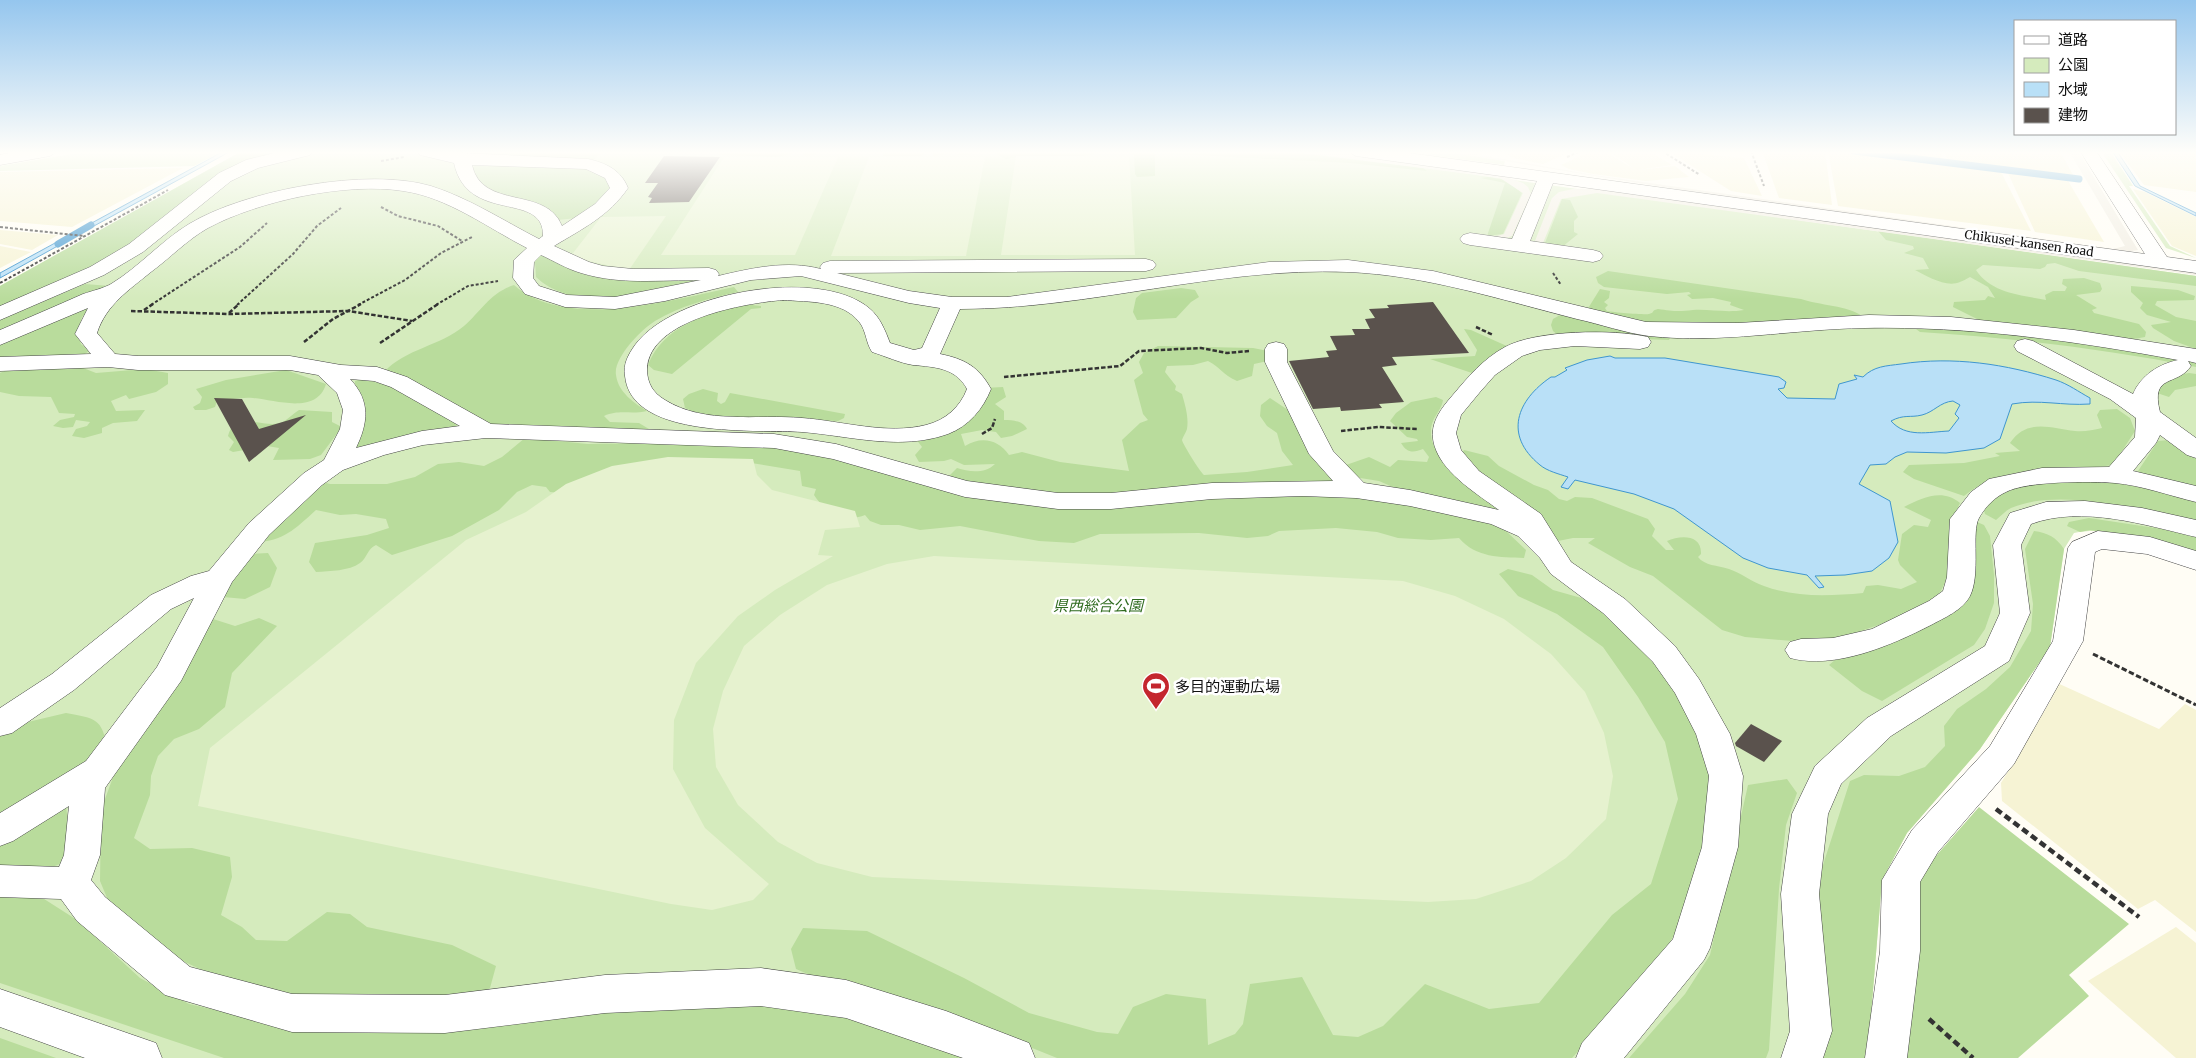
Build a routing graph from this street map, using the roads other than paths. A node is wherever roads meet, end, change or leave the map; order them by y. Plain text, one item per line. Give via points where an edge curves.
1 (196, 200) edge
2 (268, 200) edge
3 (446, 200) edge
4 (501, 200) edge
5 (611, 200) edge
6 (1538, 200) edge
7 (1710, 200) edge
8 (2120, 200) edge
9 (1470, 240) dead end
10 (545, 242) junction
11 (1518, 247) junction
12 (1593, 256) dead end
13 (2160, 262) junction
14 (1146, 265) dead end
15 (2196, 267) edge
16 (801, 270) junction
17 (751, 274) junction
18 (126, 284) junction
19 (952, 304) junction
20 (0, 314) edge
21 (0, 338) edge
22 (2025, 346) junction
23 (1276, 349) road end
24 (914, 358) junction
25 (108, 360) junction
26 (0, 364) edge
27 (2191, 364) edge
28 (325, 369) junction
29 (2148, 415) junction
30 (486, 431) junction
31 (2196, 450) edge
32 (334, 465) junction
33 (2116, 475) junction
34 (1356, 490) junction
35 (2196, 494) edge
36 (2196, 529) edge
37 (1552, 553) junction
38 (2196, 561) edge
39 (219, 578) junction
40 (1801, 650) dead end
41 (0, 724) edge
42 (98, 770) junction
43 (0, 831) edge
44 (0, 881) edge
45 (70, 883) junction
46 (0, 1008) edge
47 (141, 1058) edge
48 (1014, 1058) edge
49 (1596, 1058) edge
50 (1802, 1058) edge
51 (1886, 1058) edge

1 - 20 street via 136,248 97,271
2 - 18 street via 207,222 178,240
3 - 10 street via 498,225
4 - 10 street via 542,212 552,222
5 - 10 street
6 - 11 street
7 - 13 street, Chikusei-kansen Road
8 - 13 street
9 - 11 street
10 - 17 street via 588,269 640,275
10 - 17 street via 524,260 523,277 532,290 566,301 615,303 665,295
11 - 12 street
13 - 15 street, Chikusei-kansen Road
14 - 16 street via 844,266
16 - 17 street
16 - 19 street via 909,297
18 - 21 street
18 - 25 street via 89,320 86,334
19 - 24 street via 931,352
19 - 27 street via 1007,303 1269,268 1348,266 1433,277 1646,329 1682,332 1866,321 1949,322 2119,342
22 - 27 street via 2061,347
22 - 29 street via 2118,394
22 - 37 street via 1880,334 1684,345 1575,339 1514,351 1487,370 1449,414 1444,433 1449,451 1470,477 1532,520
23 - 34 street via 1276,362 1322,454
24 - 24 street via 880,347 870,321 852,306 809,296 758,296 698,310 660,331 644,347 636,362 635,379 641,392 658,406 717,423 800,425 901,435 938,429 965,415 979,389 974,378 955,365
25 - 26 street
25 - 28 street via 283,364
27 - 29 street via 2161,375 2148,387 2144,396
28 - 30 street via 378,374 399,382
28 - 32 street via 349,392 356,414 348,440
29 - 31 street
29 - 33 street via 2147,438
30 - 32 street via 422,438
30 - 34 street via 774,441 836,452 965,489 1058,501 1111,501 1212,491
32 - 39 street via 313,479 259,529
33 - 35 street
33 - 40 street via 2042,476 1998,485 1980,498 1964,519 1961,577 1956,595 1940,608 1881,637 1833,649
34 - 37 street via 1410,498 1499,518 1528,530
36 - 50 street via 2172,522 2088,509 2048,510 2020,519 2007,545 2015,614 1998,653 1879,727 1827,776 1810,814 1800,894 1811,1030
37 - 49 street via 1561,568 1614,606 1664,654 1688,687 1713,734 1726,776 1720,847 1690,948
38 - 51 street via 2150,546 2098,540 2082,548 2068,642 2002,755 1925,841 1901,880 1900,951
39 - 41 street via 161,602 63,682
39 - 42 street via 170,672
42 - 43 street
42 - 45 street via 88,787 82,856
44 - 45 street
45 - 48 street via 91,909 178,982 292,1013 445,1014 605,994 761,987 846,999 946,1031
46 - 47 street

